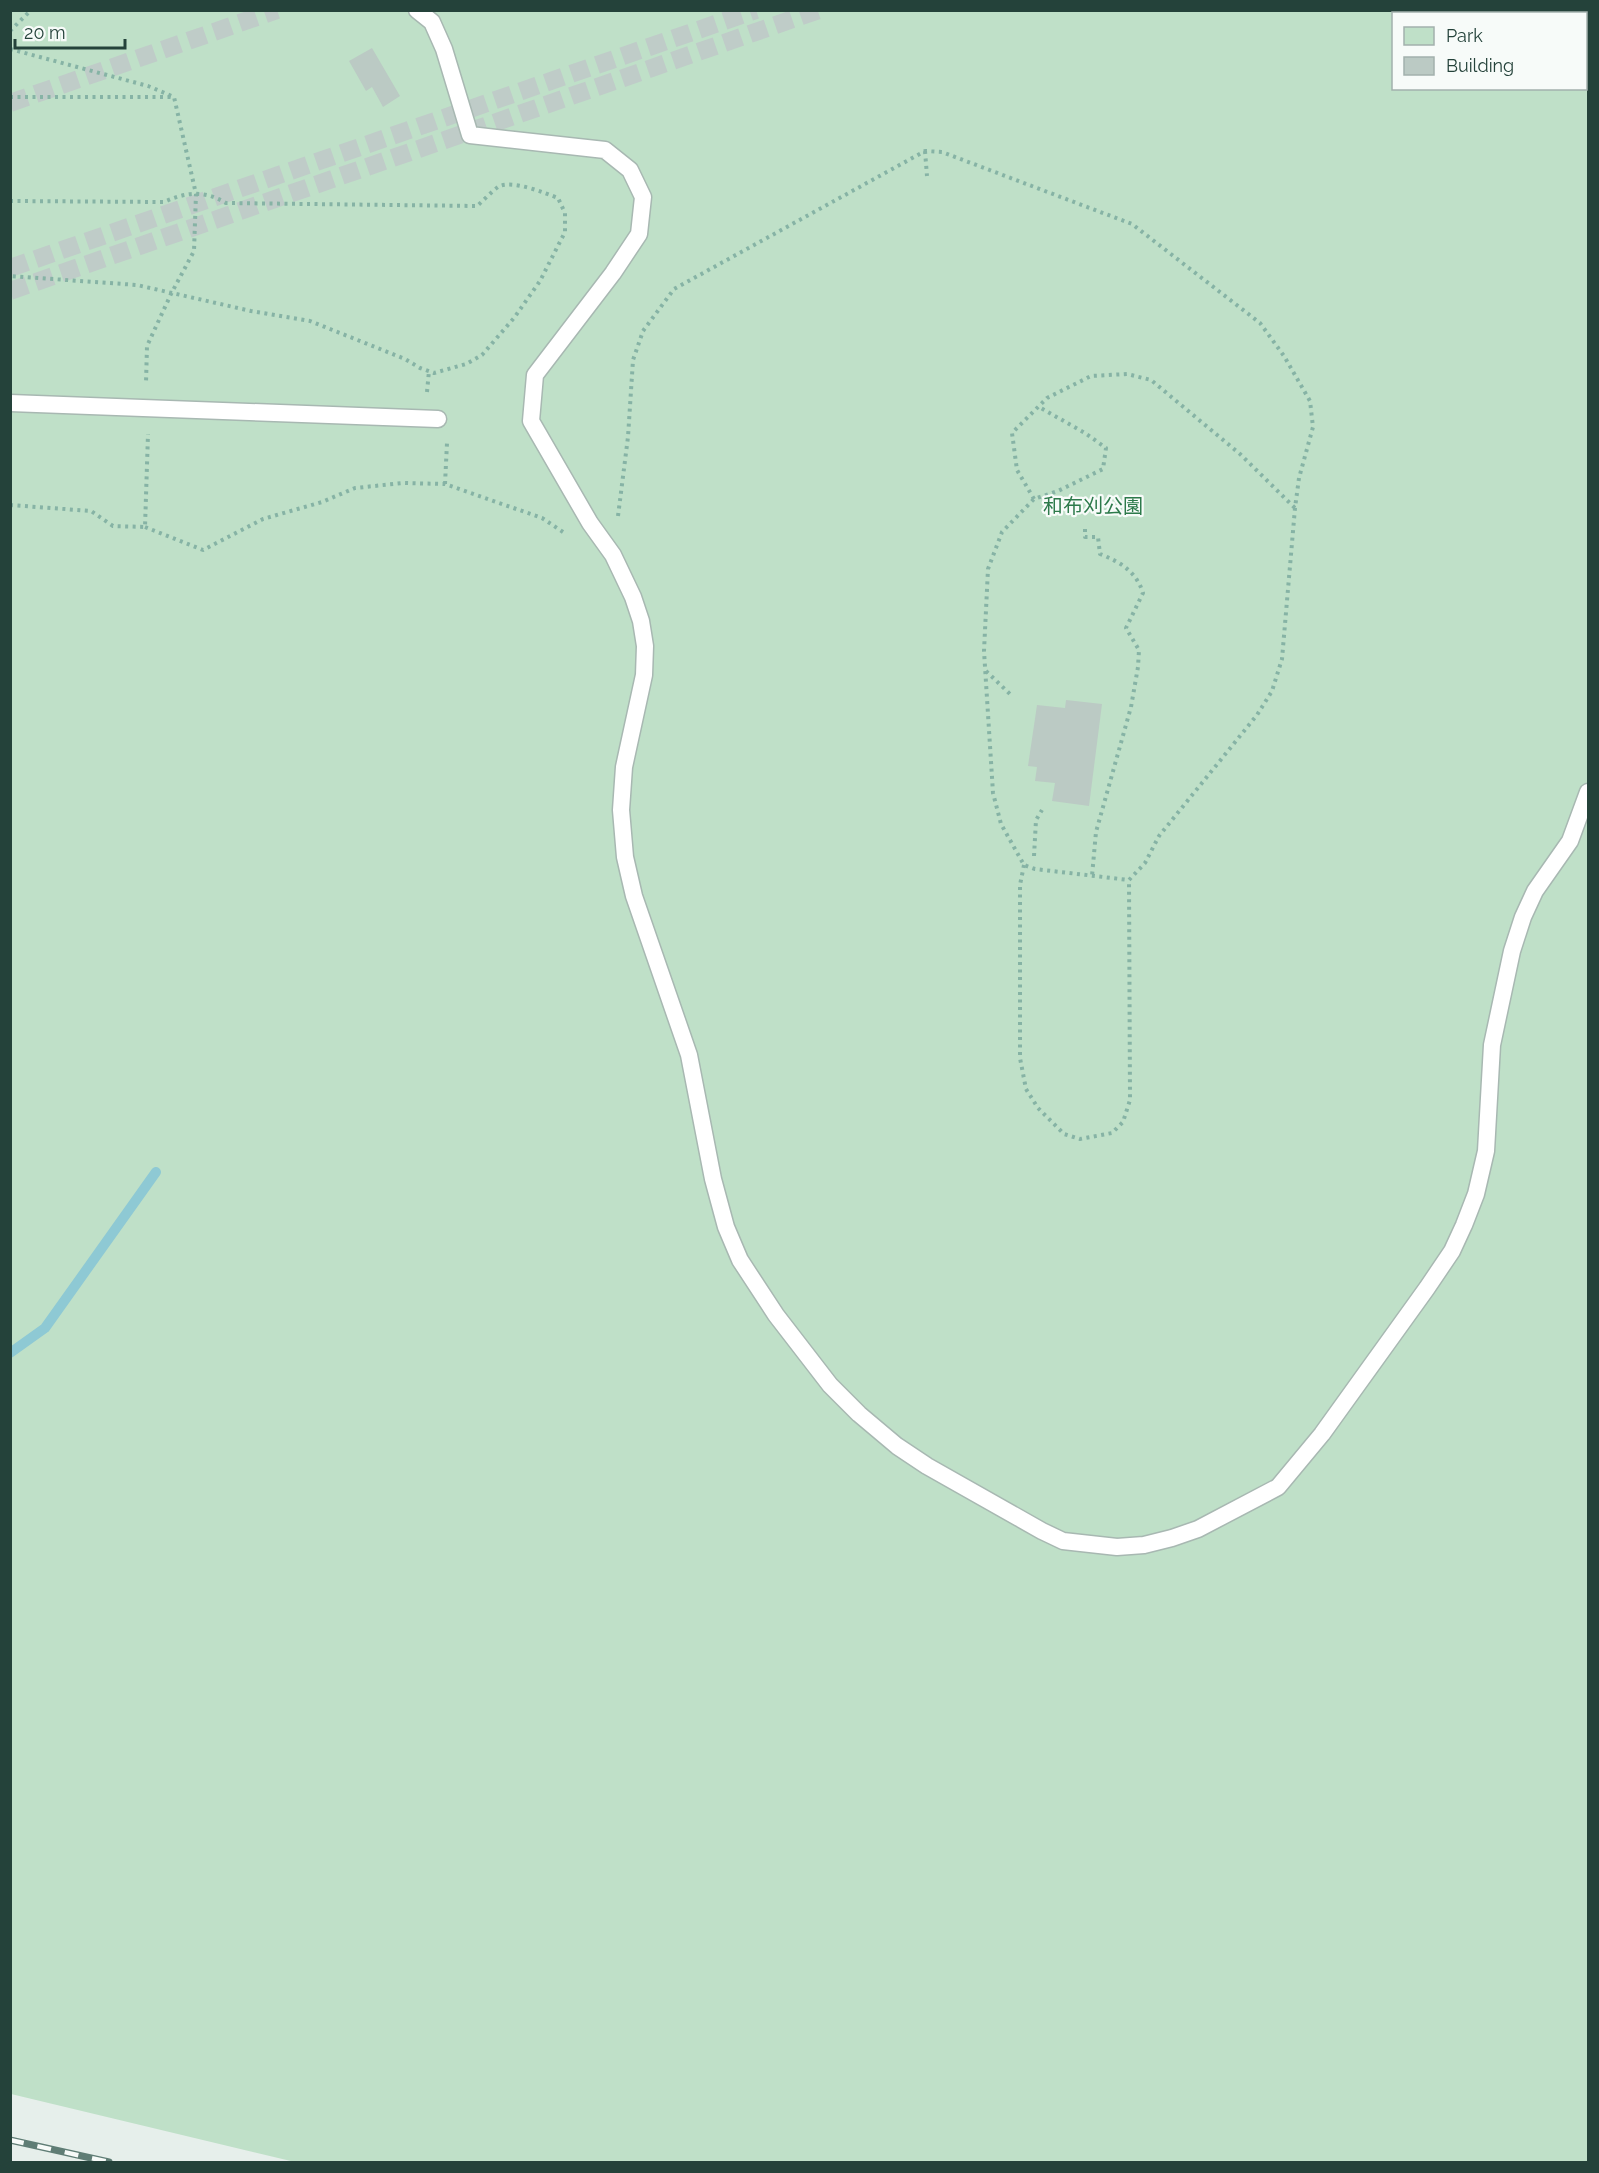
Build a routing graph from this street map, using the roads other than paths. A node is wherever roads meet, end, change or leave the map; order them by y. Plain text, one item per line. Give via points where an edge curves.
1 (417, 10) edge
2 (10, 403) edge
3 (438, 419) dead end
4 (1588, 792) edge

1 - 4 lane via 432,22 444,49 470,135 605,150 630,170 643,197 639,234 535,375 531,421 613,555 641,621 644,675 624,767 621,810 625,857 634,896 689,1055 712,1179 726,1227 740,1260 776,1315 830,1385 897,1446 1063,1541 1117,1547 1172,1538 1278,1487 1322,1434 1452,1251 1476,1194 1486,1151 1492,1045 1500,999 1523,917 1535,891 1569,841
2 - 3 lane

